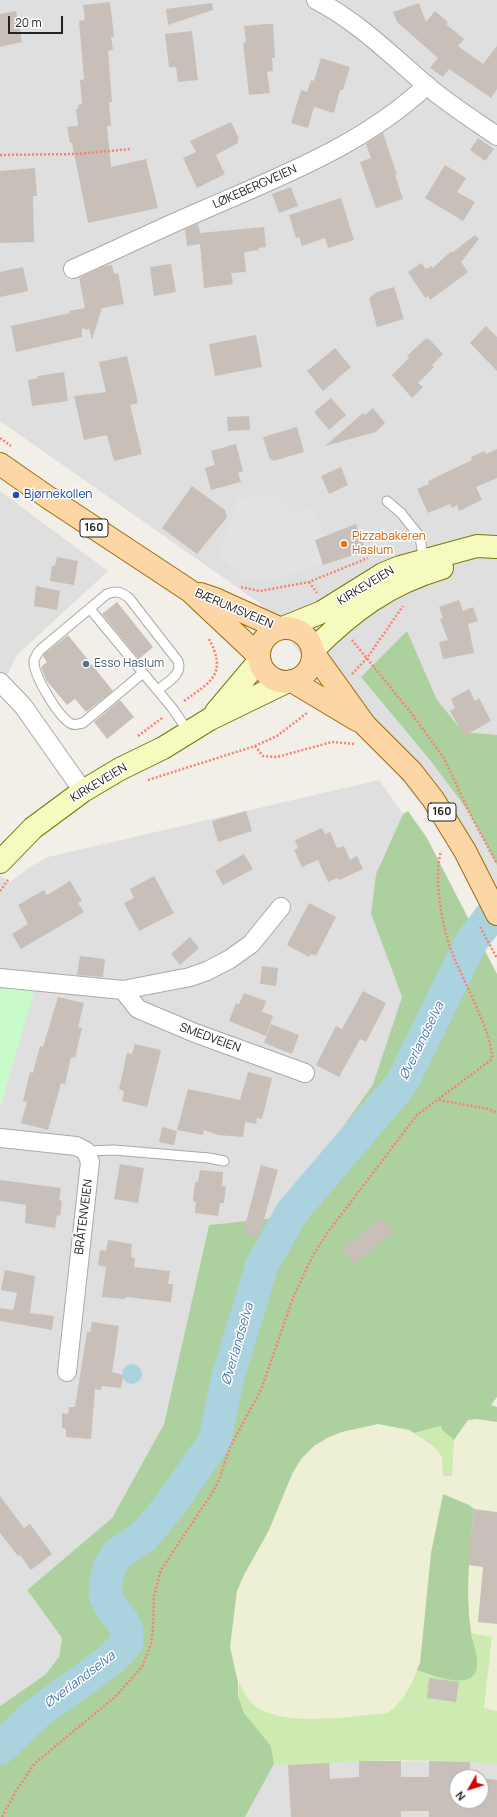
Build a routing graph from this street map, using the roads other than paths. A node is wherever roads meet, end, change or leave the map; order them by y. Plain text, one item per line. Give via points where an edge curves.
1 (316, 0) edge
2 (427, 85) junction
3 (497, 136) edge
4 (73, 269) dead end
5 (6, 455) edge
6 (388, 501) dead end
7 (497, 548) edge
8 (425, 566) junction
9 (190, 591) junction
10 (90, 609) junction
11 (282, 628) junction
12 (313, 652) junction
13 (259, 658) junction
14 (144, 673) junction
15 (0, 682) edge
16 (289, 682) junction
17 (158, 690) junction
18 (210, 719) junction
19 (365, 725) junction
20 (189, 732) junction
21 (83, 791) junction
22 (6, 869) edge
23 (281, 907) dead end
24 (497, 914) edge
25 (0, 978) edge
26 (123, 990) junction
27 (305, 1073) dead end
28 (0, 1138) edge
29 (86, 1151) junction
30 (224, 1161) dead end
31 (67, 1372) dead end

1 - 2 street via 356,25
2 - 3 street
2 - 4 street, LØKEBERGVEIEN via 406,105 347,144
5 - 9 main road, BÆRUMSVEIEN / 160 via 49,498
6 - 8 lane via 420,537
7 - 8 main road, KIRKEVEIEN via 482,557
8 - 11 main road, KIRKEVEIEN via 383,574 322,612
8 - 12 main road, KIRKEVEIEN via 346,618
9 - 11 main road, BÆRUMSVEIEN / 160
9 - 13 main road, BÆRUMSVEIEN / 160
10 - 14 lane
10 - 14 lane via 35,657 36,671 59,714 70,724 82,723
10 - 17 lane via 114,591 129,598 180,666 178,672
11 - 12 main road, 160 via 295,629 303,634 310,641
11 - 13 main road via 264,638
12 - 16 main road via 308,672 301,678
12 - 19 main road, 160
13 - 16 main road, 160 via 263,670 269,676 277,681
13 - 18 main road, KIRKEVEIEN
14 - 17 lane
15 - 21 street via 23,706
16 - 18 main road, KIRKEVEIEN
16 - 19 main road, 160
17 - 20 lane
18 - 20 main road, KIRKEVEIEN
19 - 24 main road, 160 via 412,772 433,799 465,851
20 - 21 main road, KIRKEVEIEN
21 - 22 main road, KIRKEVEIEN via 33,828
23 - 26 street via 251,944 230,959 190,977
25 - 26 street
26 - 27 street, SMEDVEIEN via 138,1009 195,1034
28 - 29 street via 76,1146
29 - 30 lane via 114,1150
29 - 31 street, BRÅTENVEIEN via 90,1162

